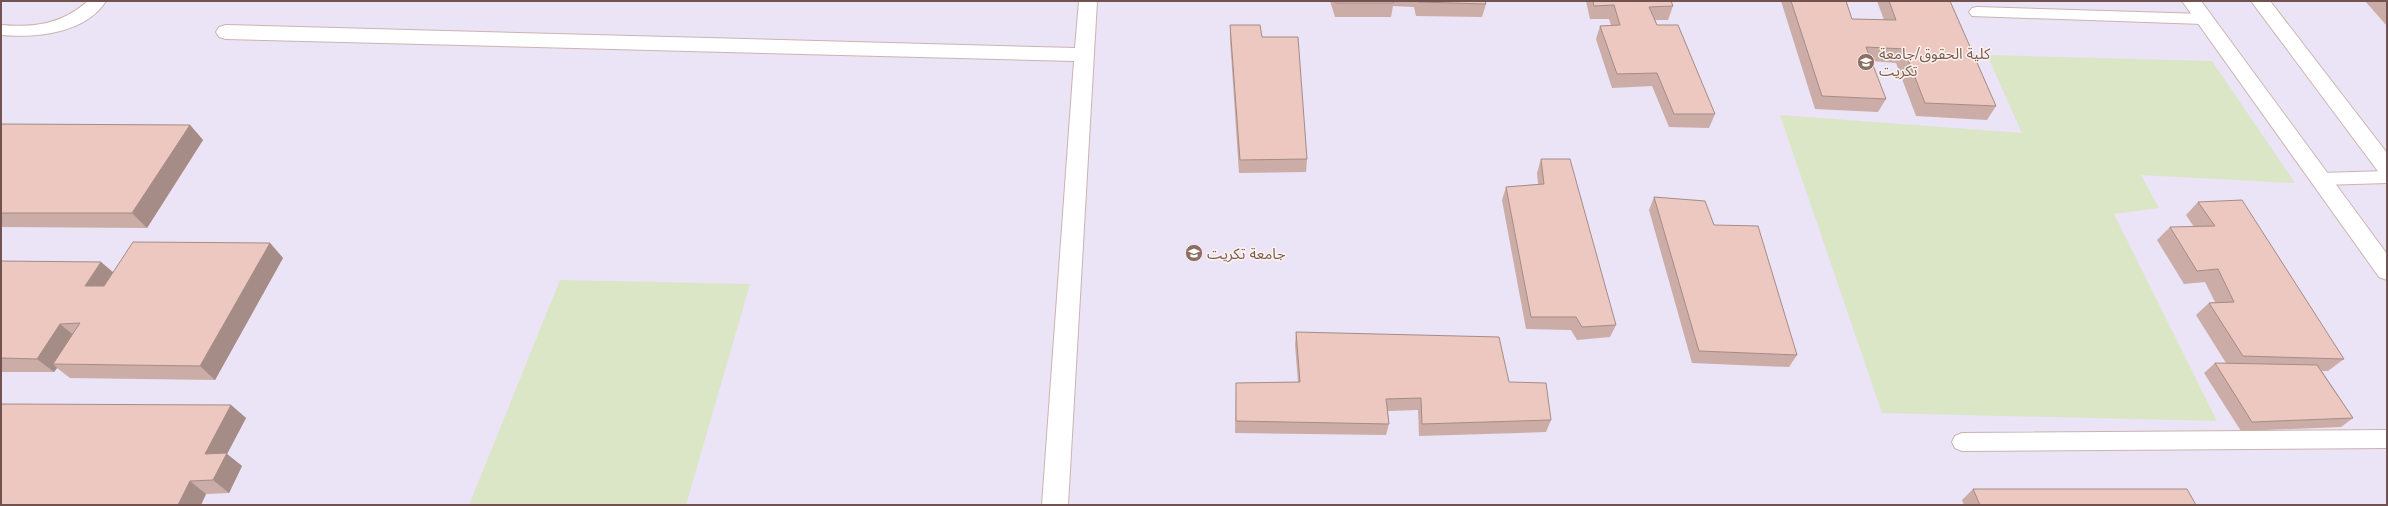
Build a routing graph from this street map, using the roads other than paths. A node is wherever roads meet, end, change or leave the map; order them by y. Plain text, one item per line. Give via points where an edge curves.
1 (98, 1) edge
2 (1088, 1) edge
3 (2191, 1) edge
4 (2260, 1) edge
5 (1977, 12) dead end
6 (2203, 19) junction
7 (1, 30) edge
8 (226, 32) dead end
9 (1084, 55) junction
10 (2387, 168) edge
11 (2387, 177) edge
12 (2321, 179) junction
13 (2387, 271) edge
14 (2387, 439) edge
15 (1962, 442) dead end
16 (1055, 505) edge

1 - 7 lane via 81,16 56,28 30,33
2 - 9 street
3 - 6 street
4 - 10 street
5 - 6 lane
6 - 12 street
8 - 9 street
9 - 16 street
11 - 12 lane
12 - 13 street
14 - 15 lane

